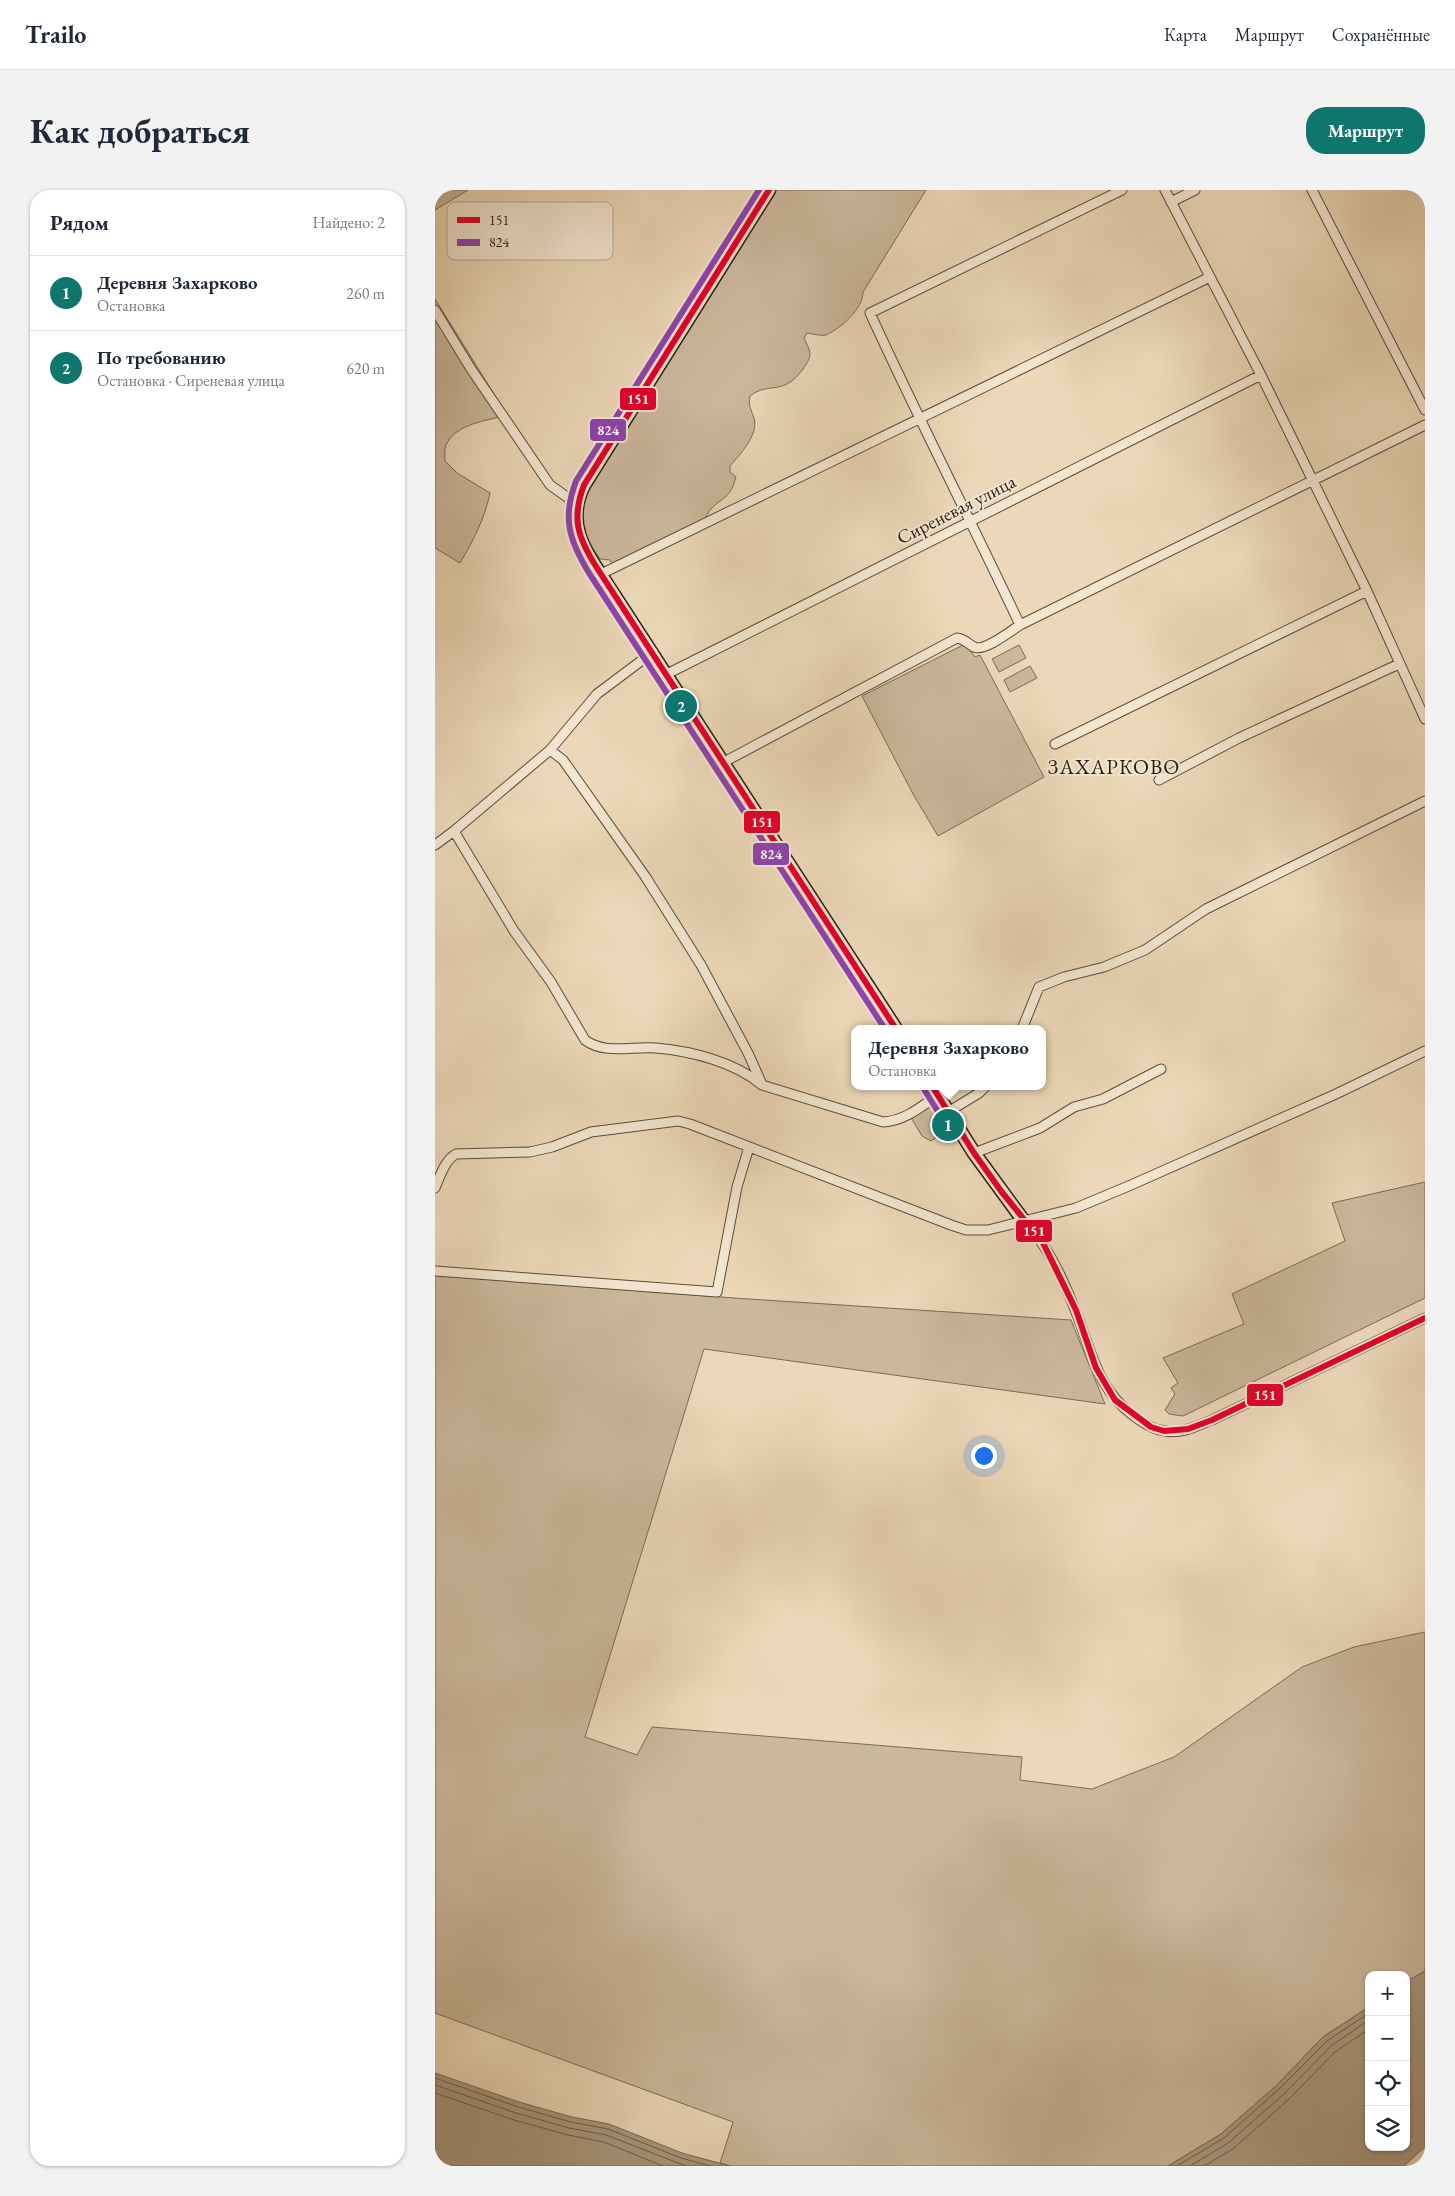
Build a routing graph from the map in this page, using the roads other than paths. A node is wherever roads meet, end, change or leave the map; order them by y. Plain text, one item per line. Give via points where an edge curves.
1 (769, 190) edge
2 (1122, 190) edge
3 (1165, 190) edge
4 (1195, 190) edge
5 (1312, 190) edge
6 (1171, 202) junction
7 (1210, 277) junction
8 (435, 310) edge
9 (1261, 375) junction
10 (1425, 410) edge
11 (919, 418) junction
12 (1425, 425) edge
13 (1311, 480) junction
14 (577, 500) junction
15 (971, 520) junction
16 (601, 574) junction
17 (1367, 591) junction
18 (1020, 625) junction
19 (653, 652) junction
20 (1399, 664) junction
21 (667, 674) junction
22 (1425, 719) edge
23 (1055, 744) dead end
24 (550, 750) junction
25 (724, 762) junction
26 (1159, 780) dead end
27 (1425, 801) edge
28 (454, 831) junction
29 (435, 845) edge
30 (892, 1025) edge
31 (1024, 1025) edge
32 (1425, 1051) edge
33 (1161, 1069) dead end
34 (762, 1084) junction
35 (982, 1090) edge
36 (935, 1091) edge
37 (948, 1112) junction
38 (749, 1147) junction
39 (974, 1153) junction
40 (435, 1188) edge
41 (1023, 1220) junction
42 (435, 1271) edge
43 (1425, 1318) edge

1 - 14 street via 583,484
2 - 11 street via 870,313
3 - 6 street
4 - 6 street
5 - 10 street
6 - 7 street
7 - 9 street
7 - 11 street
8 - 14 street via 550,485
9 - 13 street
9 - 15 street, Сиреневая улица
11 - 15 street
11 - 16 street
12 - 13 street
13 - 17 street
13 - 18 street
14 - 16 street via 577,528
15 - 18 street
15 - 21 street, Сиреневая улица
16 - 19 street
17 - 20 street
17 - 23 street
18 - 25 street via 983,648 957,638
19 - 21 street
19 - 24 street via 597,694
20 - 22 street
20 - 26 street via 1239,738
21 - 25 street
24 - 28 street
24 - 34 street via 563,760 645,876 701,965
25 - 30 street
27 - 31 street via 1206,909 1145,950 1104,967 1039,987
28 - 29 street
28 - 34 street via 585,1040 603,1049 656,1048 681,1052 719,1062 749,1074
32 - 41 street via 1131,1185 1076,1208
33 - 39 street via 1103,1099 1074,1107 1039,1128
34 - 36 street via 883,1122 909,1115
35 - 37 street
36 - 37 street
37 - 39 street
38 - 40 street via 678,1121 591,1132 530,1152 456,1154 444,1168
38 - 41 street via 966,1230 988,1230
38 - 42 street via 737,1187 717,1292
39 - 41 street
41 - 43 street via 1043,1243 1076,1310 1096,1368 1108,1390 1126,1410 1151,1427 1164,1431 1189,1429 1212,1420

